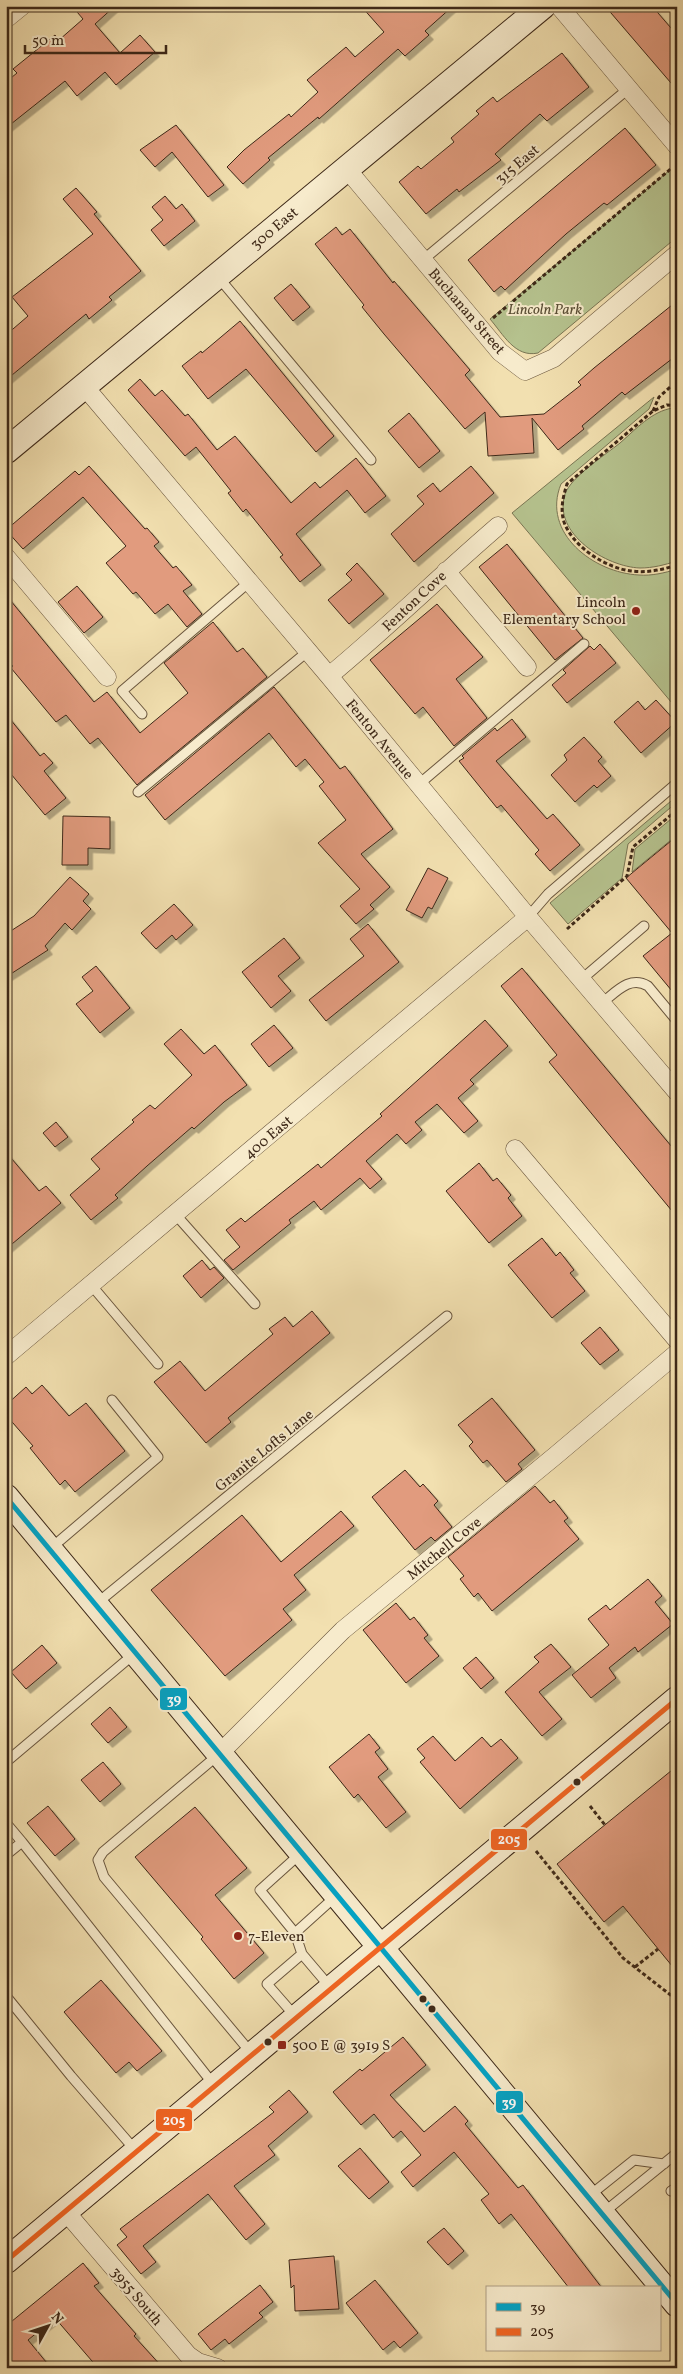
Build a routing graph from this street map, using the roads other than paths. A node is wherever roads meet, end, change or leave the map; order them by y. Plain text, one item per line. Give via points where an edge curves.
1 (22, 6) edge
2 (543, 6) edge
3 (559, 6) edge
4 (6, 19) edge
5 (628, 89) junction
6 (677, 146) edge
7 (346, 168) junction
8 (677, 254) edge
9 (423, 260) junction
10 (218, 276) junction
11 (84, 386) junction
12 (6, 451) edge
13 (371, 460) dead end
14 (498, 526) dead end
15 (6, 557) edge
16 (446, 571) junction
17 (248, 583) junction
18 (584, 644) dead end
19 (307, 652) junction
20 (528, 667) dead end
21 (329, 676) junction
22 (107, 678) dead end
23 (142, 714) dead end
24 (677, 783) edge
25 (418, 785) junction
26 (138, 792) dead end
27 (528, 917) junction
28 (644, 926) dead end
29 (582, 979) junction
30 (602, 1002) junction
31 (677, 1021) edge
32 (677, 1092) edge
33 (515, 1149) dead end
34 (176, 1215) junction
35 (92, 1286) junction
36 (255, 1304) dead end
37 (447, 1316) dead end
38 (677, 1340) edge
39 (677, 1353) edge
40 (6, 1356) edge
41 (158, 1364) dead end
42 (112, 1400) dead end
43 (6, 1496) edge
44 (50, 1549) junction
45 (96, 1604) junction
46 (136, 1652) junction
47 (677, 1699) edge
48 (220, 1753) junction
49 (6, 1762) edge
50 (6, 1822) edge
51 (22, 1842) junction
52 (302, 1852) junction
53 (6, 1855) edge
54 (338, 1894) junction
55 (295, 1933) junction
56 (381, 1946) junction
57 (302, 1954) junction
58 (330, 1988) junction
59 (6, 1996) edge
60 (296, 2018) junction
61 (253, 2054) junction
62 (214, 2086) junction
63 (136, 2151) junction
64 (677, 2153) edge
65 (664, 2164) junction
66 (594, 2206) junction
67 (66, 2212) junction
68 (6, 2261) edge
69 (677, 2304) edge
70 (218, 2368) edge

1 - 4 street
2 - 7 street, 300 East
3 - 5 street
5 - 6 street
5 - 9 lane, 315 East
7 - 9 street, Buchanan Street
7 - 10 street, 300 East
8 - 9 street, Buchanan Street via 554,358 525,371 500,352
10 - 11 street, 300 East
10 - 13 lane
11 - 12 street, 300 East
11 - 17 street, Fenton Avenue
14 - 16 street, Fenton Cove
15 - 22 street
16 - 20 street
16 - 21 street, Fenton Cove
17 - 19 street, Fenton Avenue
17 - 23 lane via 122,691
18 - 25 lane
19 - 21 street, Fenton Avenue
19 - 26 lane
21 - 25 street, Fenton Avenue
24 - 27 lane via 548,894
25 - 27 street, Fenton Avenue
27 - 29 street, Fenton Avenue
27 - 34 street, 400 East
28 - 29 lane
29 - 30 street, Fenton Avenue
30 - 31 lane via 629,983 642,982
30 - 32 street, Fenton Avenue
33 - 38 street
34 - 35 street, 400 East
34 - 36 lane
35 - 40 street, 400 East
35 - 41 lane
37 - 45 lane, Granite Lofts Lane
39 - 48 street, Mitchell Cove via 343,1630
42 - 44 lane via 158,1457
43 - 44 street
44 - 45 street
45 - 46 street
46 - 48 street
46 - 49 lane
47 - 56 street
48 - 52 street
48 - 61 lane via 103,1852 98,1860 104,1877
50 - 51 lane
51 - 53 lane
51 - 62 lane
52 - 54 street
52 - 55 lane via 260,1890
54 - 55 lane
54 - 56 street
55 - 57 lane
56 - 58 street
56 - 66 street
57 - 58 lane
57 - 60 lane via 267,1984
58 - 60 street
59 - 63 lane
60 - 61 street
61 - 62 street
62 - 63 street
63 - 67 street
64 - 65 lane
65 - 66 lane
65 - 66 lane via 634,2160
66 - 69 street
67 - 68 street
67 - 70 street, 3955 South via 188,2355

